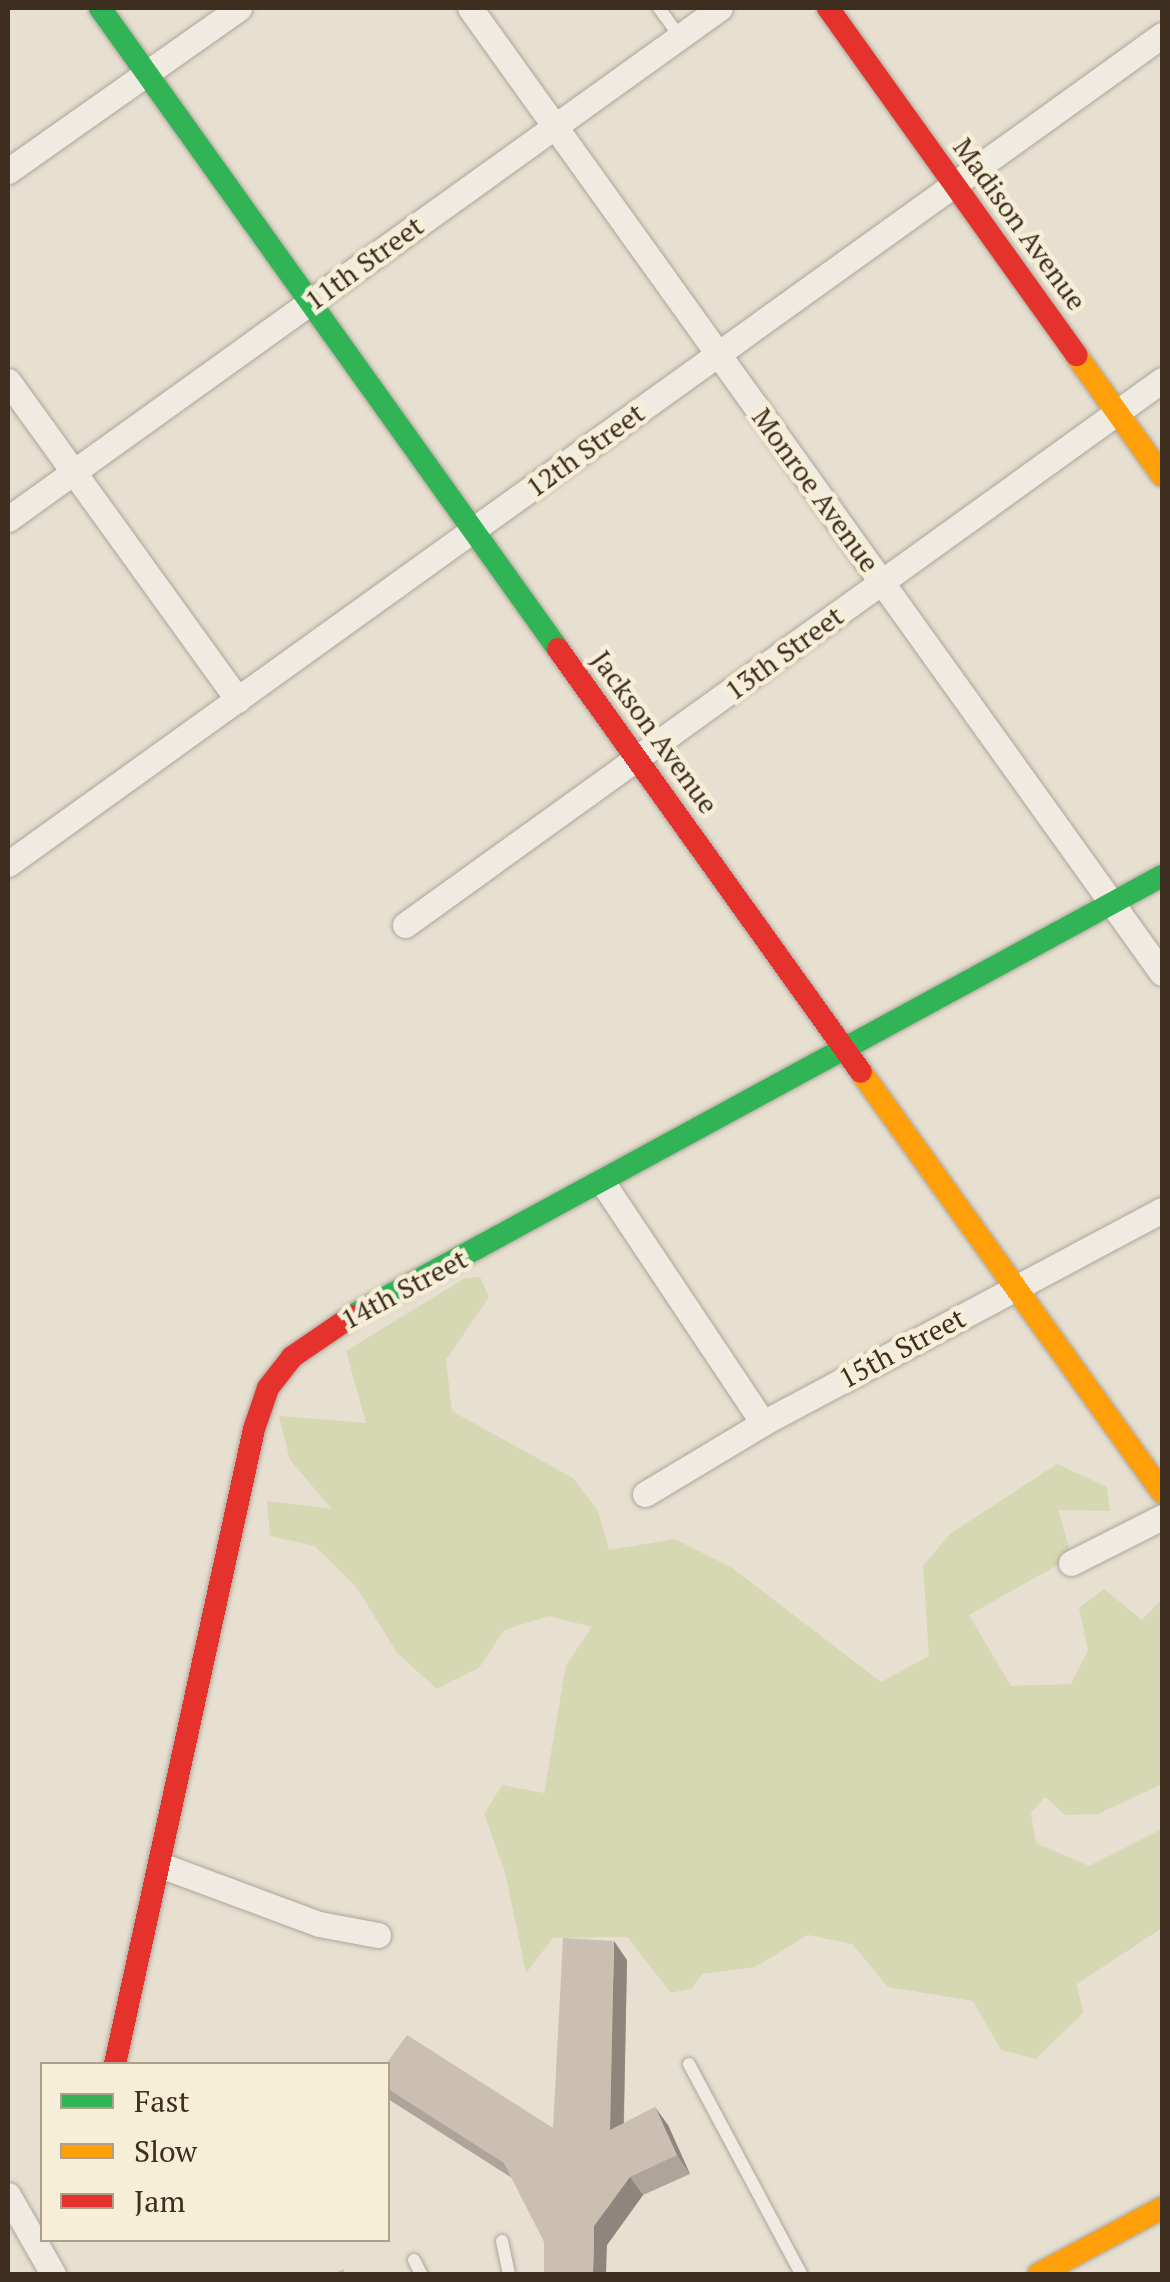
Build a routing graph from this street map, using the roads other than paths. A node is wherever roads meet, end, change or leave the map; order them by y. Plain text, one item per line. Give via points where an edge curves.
1 (100, 8) edge
2 (239, 8) edge
3 (470, 8) edge
4 (658, 8) edge
5 (720, 8) edge
6 (828, 8) edge
7 (1162, 35) edge
8 (680, 36) junction
9 (147, 74) junction
10 (555, 126) junction
11 (8, 171) edge
12 (954, 184) junction
13 (310, 302) junction
14 (718, 354) junction
15 (1162, 380) edge
16 (8, 382) edge
17 (1118, 412) junction
18 (74, 472) junction
19 (1162, 475) edge
20 (8, 519) edge
21 (474, 530) junction
22 (882, 582) junction
23 (238, 700) junction
24 (637, 758) junction
25 (8, 864) edge
26 (1162, 876) edge
27 (1114, 904) junction
28 (405, 925) dead end
29 (1162, 972) edge
30 (846, 1051) junction
31 (603, 1183) junction
32 (1159, 1218) edge
33 (1016, 1287) junction
34 (763, 1423) junction
35 (1162, 1492) edge
36 (645, 1494) dead end
37 (1162, 1517) edge
38 (1071, 1563) dead end
39 (163, 1866) junction
40 (378, 1935) dead end
41 (116, 2062) edge
42 (689, 2064) dead end
43 (8, 2195) edge
44 (1162, 2208) edge
45 (34, 2220) edge
46 (502, 2241) dead end
47 (42, 2242) edge
48 (414, 2260) dead end
49 (53, 2274) edge
50 (422, 2274) edge
51 (509, 2274) edge
52 (801, 2274) edge
53 (1039, 2274) edge

1 - 9 street, Jackson Avenue
2 - 9 street
3 - 10 street, Monroe Avenue
4 - 8 lane
5 - 8 street, 11th Street
6 - 12 street, Madison Avenue
7 - 12 street, 12th Street
8 - 10 street, 11th Street
9 - 11 street
9 - 13 street, Jackson Avenue
10 - 13 street, 11th Street
10 - 14 street, Monroe Avenue
12 - 14 street, 12th Street
12 - 17 street, Madison Avenue
13 - 18 street, 11th Street
13 - 21 street, Jackson Avenue
14 - 21 street, 12th Street
14 - 22 street, Monroe Avenue
15 - 17 street, 13th Street
16 - 18 street
17 - 19 street, Madison Avenue
17 - 22 street, 13th Street
18 - 20 street, 11th Street
18 - 23 street
21 - 23 street, 12th Street
21 - 24 street, Jackson Avenue
22 - 24 street, 13th Street
22 - 27 street, Monroe Avenue
23 - 25 street, 12th Street
24 - 28 street, 13th Street
24 - 30 street, Jackson Avenue
26 - 27 street, 14th Street
27 - 29 street, Monroe Avenue
27 - 30 street, 14th Street
30 - 31 street, 14th Street
30 - 33 street, Jackson Avenue
31 - 34 street
31 - 39 street, 14th Street via 326,1330 268,1388
32 - 33 street, 15th Street
33 - 34 street, 15th Street
33 - 35 street, Jackson Avenue
34 - 36 street, 15th Street
37 - 38 street
39 - 40 street via 319,1924
39 - 41 street, 14th Street
42 - 52 lane
43 - 45 street
44 - 53 street
46 - 51 lane
47 - 49 street
48 - 50 lane

